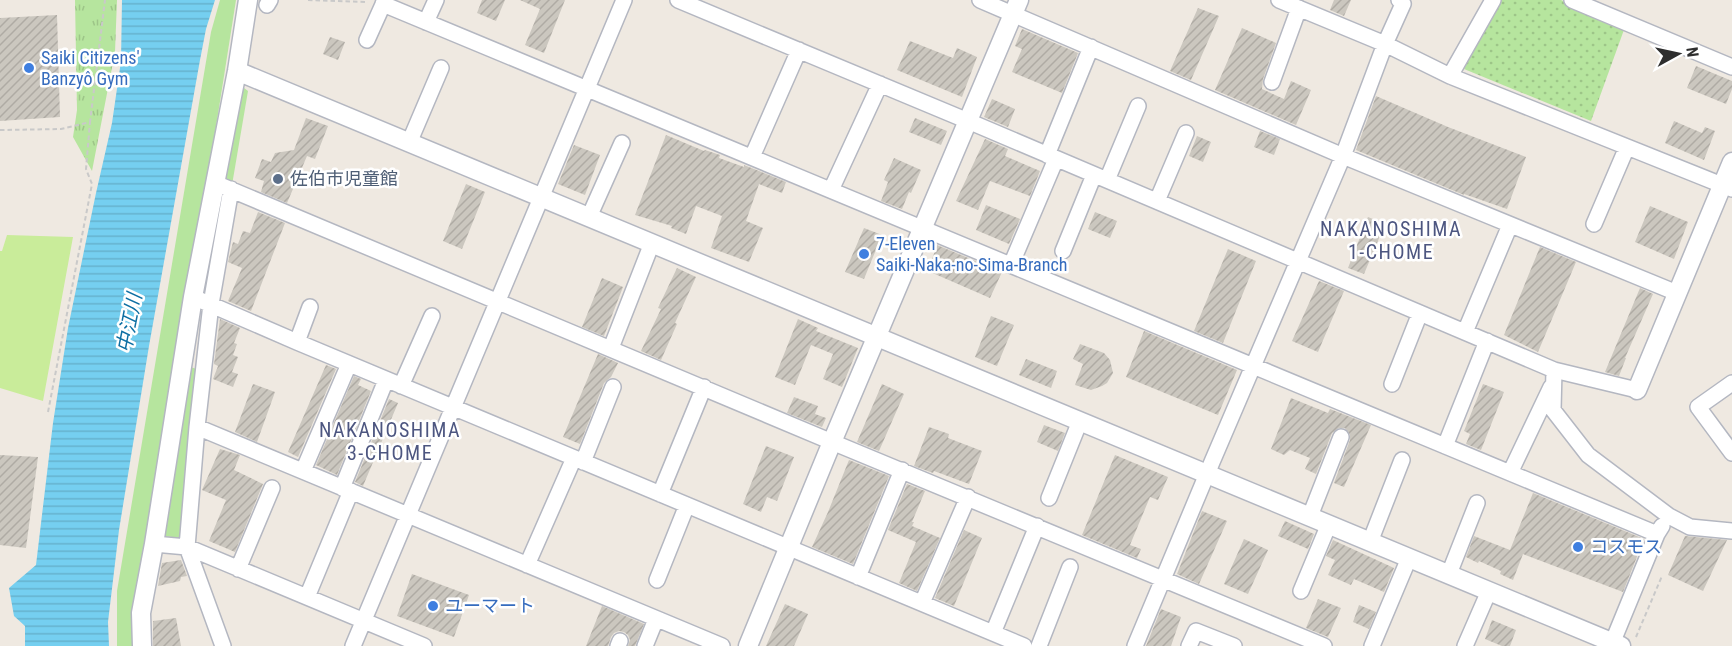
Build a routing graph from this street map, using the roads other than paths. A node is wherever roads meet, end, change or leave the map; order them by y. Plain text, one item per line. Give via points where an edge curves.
1 (248, 0) edge
2 (436, 0) edge
3 (624, 0) edge
4 (678, 0) edge
5 (980, 0) edge
6 (1279, 0) edge
7 (1399, 0) edge
8 (1493, 0) edge
9 (1572, 0) edge
10 (384, 2) edge
11 (1016, 7) edge
12 (1299, 8) junction
13 (426, 22) junction
14 (367, 40) dead end
15 (1385, 44) junction
16 (1091, 47) junction
17 (799, 50) junction
18 (1732, 67) edge
19 (441, 68) dead end
20 (237, 71) junction
21 (1450, 76) junction
22 (1272, 82) dead end
23 (880, 84) junction
24 (587, 88) junction
25 (1138, 106) dead end
26 (968, 121) junction
27 (1186, 133) dead end
28 (410, 143) junction
29 (622, 143) dead end
30 (1627, 147) junction
31 (1343, 156) junction
32 (1052, 157) junction
33 (752, 158) junction
34 (1732, 162) edge
35 (1100, 177) junction
36 (223, 186) junction
37 (1727, 187) edge
38 (831, 190) junction
39 (542, 198) junction
40 (1157, 201) junction
41 (589, 217) junction
42 (1594, 224) dead end
43 (1510, 225) junction
44 (923, 229) junction
45 (652, 243) junction
46 (1063, 251) dead end
47 (1298, 262) junction
48 (1011, 265) junction
49 (1677, 293) junction
50 (193, 297) junction
51 (498, 301) junction
52 (211, 304) junction
53 (310, 307) dead end
54 (1420, 313) junction
55 (432, 316) dead end
56 (1465, 332) junction
57 (878, 337) junction
58 (1487, 341) junction
59 (297, 342) junction
60 (611, 348) junction
61 (349, 364) junction
62 (1253, 366) junction
63 (1554, 376) junction
64 (386, 380) junction
65 (1732, 383) edge
66 (1392, 384) dead end
67 (401, 386) junction
68 (613, 387) dead end
69 (704, 387) junction
70 (1637, 390) joint
71 (453, 408) junction
72 (1080, 421) junction
73 (197, 427) junction
74 (1341, 437) dead end
75 (832, 442) junction
76 (1445, 446) junction
77 (1732, 453) edge
78 (578, 460) junction
79 (1402, 460) dead end
80 (902, 470) junction
81 (303, 471) junction
82 (1510, 473) junction
83 (1206, 474) junction
84 (272, 488) dead end
85 (346, 489) junction
86 (660, 494) junction
87 (968, 497) junction
88 (1049, 498) dead end
89 (1477, 503) dead end
90 (687, 506) junction
91 (408, 515) junction
92 (1310, 516) junction
93 (1669, 516) junction
94 (1329, 524) junction
95 (1037, 526) junction
96 (1732, 531) edge
97 (1658, 534) junction
98 (1370, 542) junction
99 (154, 544) junction
100 (187, 547) junction
101 (789, 548) junction
102 (1409, 558) junction
103 (527, 565) junction
104 (1070, 567) dead end
105 (238, 569) junction
106 (1449, 574) junction
107 (858, 577) junction
108 (1163, 579) junction
109 (657, 580) dead end
110 (1301, 591) dead end
111 (1489, 591) junction
112 (308, 597) junction
113 (922, 603) junction
114 (656, 619) junction
115 (364, 621) junction
116 (993, 633) junction
117 (1619, 644) edge
118 (142, 646) edge
119 (223, 646) edge
120 (353, 646) edge
121 (424, 646) edge
122 (645, 646) edge
123 (722, 646) edge
124 (748, 646) edge
125 (1024, 646) edge
126 (1039, 646) edge
127 (1135, 646) edge
128 (1189, 646) edge
129 (1234, 646) edge
130 (1324, 646) edge
131 (1372, 646) edge
132 (1466, 646) edge

1 - 20 street
2 - 13 street
3 - 24 street
4 - 17 street
5 - 11 street
6 - 12 street
7 - 15 street via 1403,4
8 - 21 street
9 - 18 street
10 - 13 street
10 - 14 street
11 - 16 street
11 - 26 street
12 - 15 street
12 - 22 street
13 - 24 street
15 - 21 street
15 - 31 street
16 - 31 street
16 - 32 street
17 - 23 street
17 - 33 street
19 - 28 street
20 - 28 street
20 - 36 street
21 - 30 street
23 - 26 street
23 - 38 street
24 - 33 street
24 - 39 street
25 - 35 street
26 - 32 street
26 - 44 street
27 - 40 street
28 - 39 street
29 - 41 street
30 - 37 street
30 - 42 street
31 - 43 street
31 - 47 street
32 - 35 street
32 - 48 street
33 - 38 street
34 - 37 street
35 - 40 street
35 - 46 street
36 - 50 street
36 - 51 street
36 - 52 street
37 - 49 street
38 - 44 street
39 - 41 street
39 - 51 street
40 - 47 street
41 - 45 street
43 - 49 street
43 - 56 street
44 - 48 street
44 - 57 street
45 - 57 street
45 - 60 street
47 - 54 street
47 - 62 street
48 - 62 street
49 - 70 street
50 - 52 street
50 - 99 street
51 - 60 street
51 - 71 street
52 - 59 street
52 - 73 street
53 - 59 street
54 - 56 street
54 - 66 street
55 - 67 street
56 - 58 street
57 - 72 street
57 - 75 street
58 - 63 street
58 - 76 street
59 - 61 street
60 - 69 street
61 - 64 street
61 - 81 street
62 - 76 street
62 - 83 street
63 - 70 street
63 - 82 street
63 - 93 street via 1553,410 1588,455
64 - 67 street
64 - 85 street
65 - 77 street via 1698,407
67 - 71 street
68 - 78 street
69 - 75 street
69 - 86 street
71 - 78 street
71 - 91 street
72 - 83 street
72 - 88 street
73 - 81 street
73 - 100 street
74 - 92 street
75 - 80 street
75 - 101 street
76 - 82 street
78 - 86 street
78 - 103 street
79 - 98 street
80 - 87 street
80 - 107 street
81 - 85 street
82 - 97 street
83 - 92 street
83 - 108 street
84 - 105 street
85 - 91 street
85 - 112 street
86 - 90 street
87 - 95 street
87 - 113 street
89 - 106 street
90 - 101 street
90 - 109 street
91 - 103 street
91 - 115 street
92 - 94 street
93 - 96 street via 1690,527
93 - 97 street
94 - 98 street
94 - 110 street
95 - 108 street
95 - 116 street
97 - 117 street
98 - 102 street
99 - 100 street
99 - 118 street via 141,613
100 - 105 street
100 - 119 street
101 - 107 street
101 - 124 street
102 - 106 street
102 - 131 street
103 - 114 street
104 - 126 street
105 - 112 street
106 - 111 street
107 - 113 street
108 - 127 street
108 - 130 street
111 - 117 street
111 - 132 street
112 - 115 street
113 - 116 street
114 - 122 street
114 - 123 street
115 - 120 street
115 - 121 street
116 - 125 street
128 - 129 street via 1196,631

